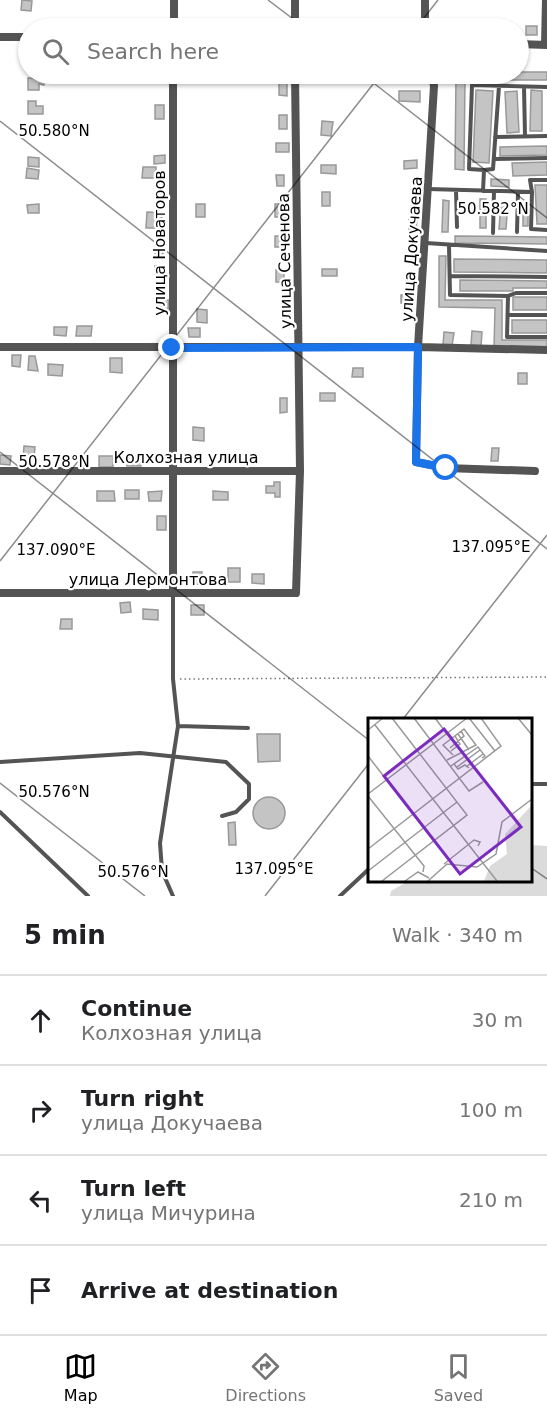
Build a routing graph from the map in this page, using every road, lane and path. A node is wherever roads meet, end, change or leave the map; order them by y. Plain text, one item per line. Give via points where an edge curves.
1 (174, 0) edge
2 (295, 0) edge
3 (425, 0) edge
4 (546, 0) edge
5 (174, 18) edge
6 (295, 18) edge
7 (425, 18) edge
8 (0, 37) edge
9 (18, 37) edge
10 (529, 44) edge
11 (546, 45) edge
12 (173, 84) edge
13 (295, 84) edge
14 (434, 84) edge
15 (499, 86) junction
16 (524, 87) junction
17 (547, 87) edge
18 (525, 136) junction
19 (547, 136) edge
20 (495, 137) junction
21 (547, 158) edge
22 (494, 159) junction
23 (484, 170) junction
24 (547, 180) edge
25 (429, 189) junction
26 (456, 190) junction
27 (483, 191) junction
28 (494, 191) junction
29 (518, 192) junction
30 (532, 192) junction
31 (457, 227) dead end
32 (547, 230) edge
33 (518, 232) dead end
34 (493, 233) dead end
35 (426, 243) junction
36 (449, 246) junction
37 (547, 251) edge
38 (450, 276) junction
39 (547, 277) edge
40 (547, 292) edge
41 (508, 296) junction
42 (507, 315) junction
43 (547, 315) edge
44 (547, 337) edge
45 (0, 347) edge
46 (418, 347) junction
47 (172, 348) junction
48 (299, 349) junction
49 (547, 350) edge
50 (0, 471) edge
51 (171, 471) junction
52 (300, 471) junction
53 (536, 471) dead end
54 (173, 592) junction
55 (0, 593) edge
56 (296, 593) joint
57 (547, 677) edge
58 (173, 679) junction
59 (178, 726) junction
60 (248, 728) dead end
61 (175, 756) junction
62 (0, 762) edge
63 (0, 812) edge
64 (222, 816) dead end
65 (368, 870) edge
66 (88, 896) edge
67 (173, 896) edge
68 (340, 896) edge

1 - 5 street
2 - 6 street
3 - 7 street
4 - 11 street
8 - 9 street
10 - 11 street
12 - 47 street, улица Новаторов
13 - 48 street, улица Сеченова
14 - 25 street, улица Докучаева
15 - 16 lane
15 - 20 lane
15 - 23 lane via 472,85 469,169
16 - 17 lane
16 - 18 lane
18 - 19 lane
18 - 20 lane
20 - 22 lane
21 - 22 lane
22 - 23 lane via 493,170
23 - 27 lane
24 - 30 lane via 530,180
25 - 26 lane
25 - 35 street, улица Докучаева
26 - 27 lane
26 - 31 lane
27 - 28 lane
28 - 29 lane
28 - 34 lane
29 - 30 lane
29 - 33 lane
30 - 32 lane via 531,229
35 - 36 lane
35 - 46 street, улица Докучаева
36 - 37 lane
36 - 38 lane
38 - 39 lane
38 - 41 lane via 450,295
40 - 41 lane
41 - 42 lane
42 - 43 lane
42 - 44 lane via 507,337
45 - 47 street
46 - 48 street
46 - 49 street
46 - 53 street, улица Докучаева via 416,462 446,468
47 - 48 street
47 - 51 street, улица Новаторов
48 - 52 street, улица Сеченова
50 - 51 street, Колхозная улица
51 - 52 street, Колхозная улица
51 - 54 street, улица Новаторов
52 - 56 street, улица Сеченова
54 - 55 street, улица Лермонтова
54 - 56 street, улица Лермонтова
54 - 58 lane
57 - 58 path
58 - 59 lane
59 - 60 lane
59 - 61 lane
61 - 62 lane via 140,753
61 - 64 lane via 226,762 249,784 249,799 236,812
61 - 67 lane via 160,843 162,871
63 - 66 lane
65 - 68 lane

